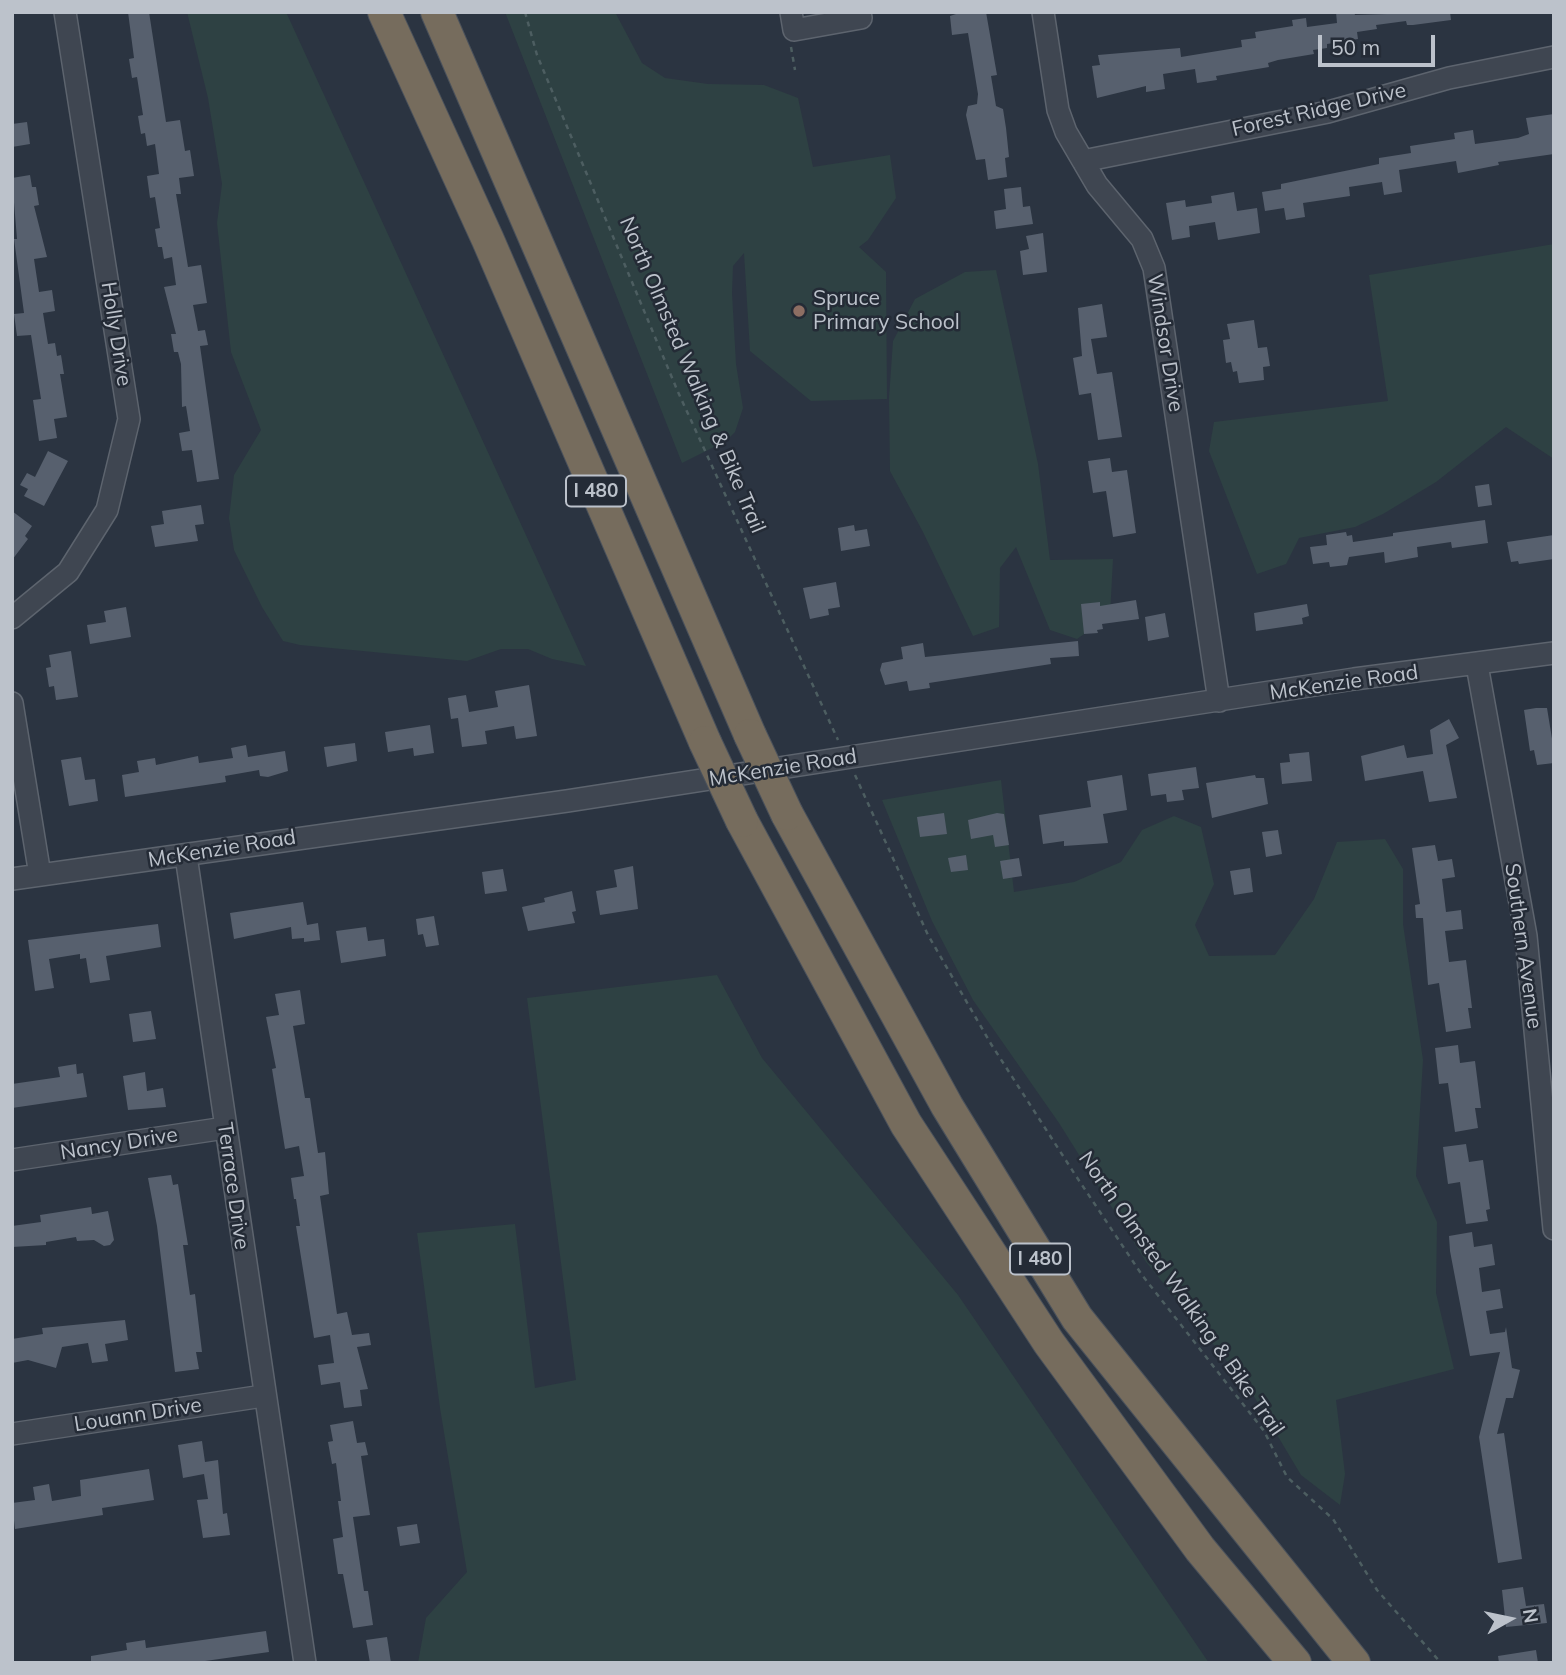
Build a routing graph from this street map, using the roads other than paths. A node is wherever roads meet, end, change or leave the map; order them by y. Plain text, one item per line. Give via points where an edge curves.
1 (65, 12) edge
2 (384, 12) edge
3 (436, 12) edge
4 (791, 12) edge
5 (860, 12) edge
6 (1043, 12) edge
7 (1554, 57) edge
8 (1083, 161) junction
9 (12, 618) edge
10 (1554, 653) edge
11 (1477, 665) junction
12 (1219, 701) junction
13 (12, 703) edge
14 (186, 856) junction
15 (40, 875) junction
16 (12, 879) edge
17 (225, 1128) junction
18 (12, 1160) edge
19 (1552, 1194) edge
20 (1554, 1229) edge
21 (263, 1396) junction
22 (12, 1434) edge
23 (305, 1663) edge
24 (1295, 1663) edge
25 (1354, 1663) edge

1 - 9 street, Holly Drive via 129,419 107,510 68,572
2 - 24 highway, I 480, bridge via 742,821 906,1124 1049,1343 1200,1549
3 - 25 highway, I 480, bridge via 786,814 947,1106 1077,1318
4 - 5 street via 794,30 862,18
6 - 8 street, Windsor Drive via 1058,110
7 - 8 street, Forest Ridge Drive via 1450,78 1328,112
8 - 12 street, Windsor Drive via 1097,186 1142,239 1154,268
10 - 11 street, McKenzie Road
11 - 12 street, McKenzie Road
11 - 19 street, Southern Avenue via 1526,936
12 - 14 street, McKenzie Road
13 - 15 street
14 - 15 street, McKenzie Road
14 - 17 street, Terrace Drive
15 - 16 street, McKenzie Road
17 - 18 street, Nancy Drive
17 - 21 street, Terrace Drive
19 - 20 street, Southern Avenue
21 - 22 street, Louann Drive
21 - 23 street, Terrace Drive

